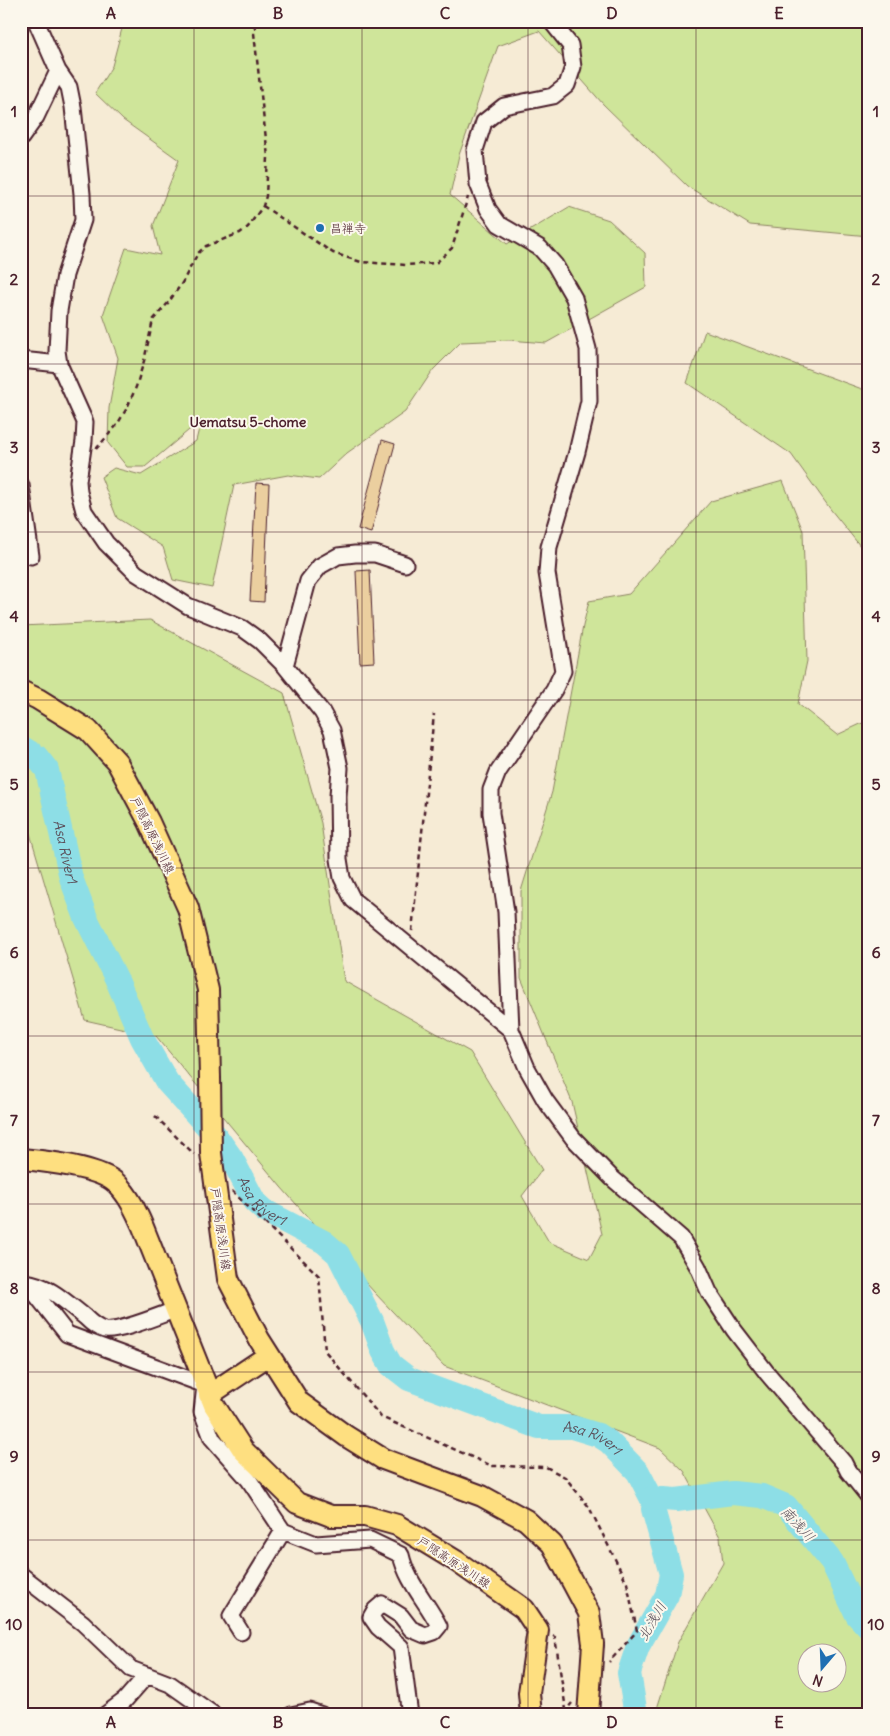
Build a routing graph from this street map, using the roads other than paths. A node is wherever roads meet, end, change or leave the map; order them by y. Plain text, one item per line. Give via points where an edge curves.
1 (36, 21) edge
2 (551, 21) edge
3 (58, 71) junction
4 (21, 138) edge
5 (21, 360) edge
6 (59, 364) junction
7 (21, 485) edge
8 (31, 556) dead end
9 (404, 564) dead end
10 (284, 666) junction
11 (21, 691) edge
12 (511, 1030) junction
13 (21, 1159) edge
14 (24, 1281) edge
15 (175, 1310) junction
16 (269, 1355) junction
17 (207, 1390) junction
18 (869, 1497) edge
19 (283, 1531) junction
20 (21, 1575) edge
21 (240, 1632) dead end
22 (147, 1675) junction
23 (580, 1709) edge
24 (105, 1715) edge
25 (214, 1715) edge
26 (291, 1715) edge
27 (322, 1715) edge
28 (410, 1715) edge
29 (531, 1715) edge

1 - 3 street
2 - 12 street via 570,45 573,67 567,85 553,96 504,106 484,122 475,150 478,184 488,209 499,224 540,248 555,265 574,298 588,349 589,401 549,547 547,573 563,671 554,690 498,772 490,790 506,912
3 - 4 street via 36,117
3 - 6 street via 69,87 73,107 83,220 65,275 59,311
5 - 6 street
6 - 10 street via 85,422 79,492 84,511 106,543 136,573 188,606 242,628
7 - 8 street
9 - 10 street via 375,554 355,554 338,556 320,566 308,581
10 - 12 street via 322,712 332,730 340,768 339,859 342,878 352,900
11 - 16 main road, 戸隠高原浅川線, bridge via 88,730 117,762 149,822 188,908 208,990 211,1152 228,1279
12 - 18 street via 545,1100 573,1138 612,1178 681,1238 709,1292 734,1330
13 - 15 main road, 戸隠高原浅川線 via 52,1162 97,1173 116,1182 130,1200 143,1227
14 - 15 street via 53,1292 105,1330 119,1329
14 - 17 street via 67,1334
15 - 17 main road, 戸隠高原浅川線
16 - 17 main road
16 - 23 main road, 戸隠高原浅川線, bridge via 299,1402 346,1436 382,1459 482,1496 526,1520 552,1544 589,1612 593,1644
17 - 19 street via 202,1412 212,1438 249,1480
17 - 29 main road, 戸隠高原浅川線 via 243,1450 297,1503 331,1516 365,1516 397,1525 456,1561 524,1609 538,1630 529,1693
19 - 21 street via 231,1616
19 - 28 street via 316,1544 370,1540 401,1555 412,1583 439,1626 425,1635 411,1629 401,1616 382,1604 371,1617 401,1647
20 - 22 street via 83,1623 131,1669
22 - 24 street via 125,1700
22 - 25 street via 170,1684
26 - 27 street via 310,1710

